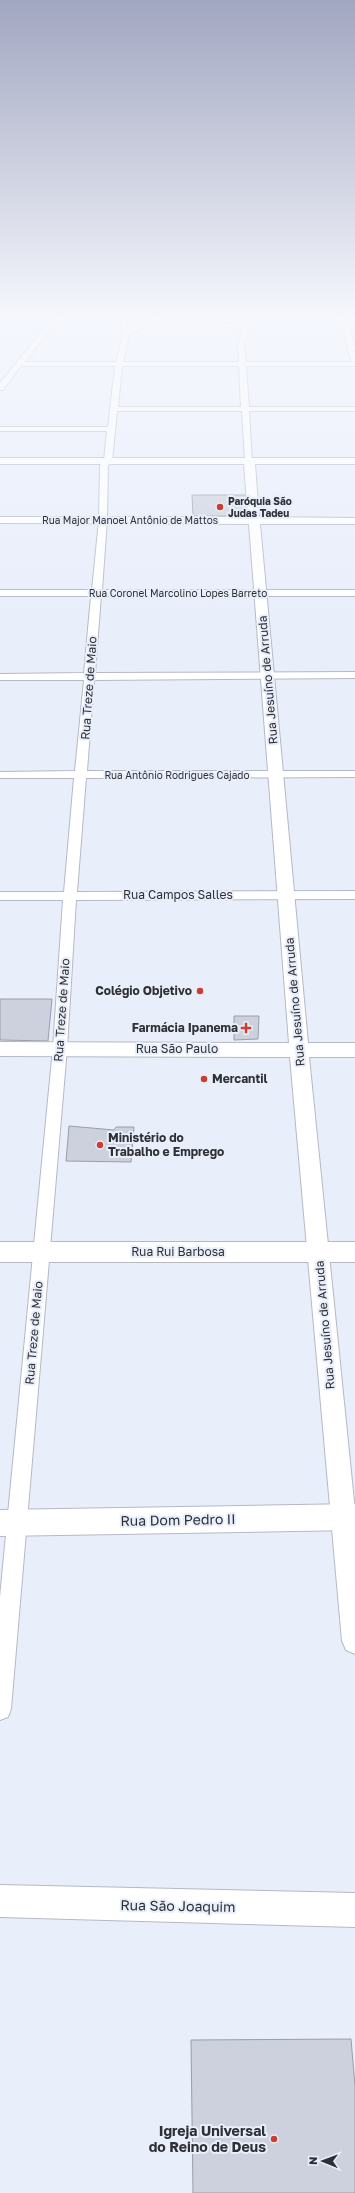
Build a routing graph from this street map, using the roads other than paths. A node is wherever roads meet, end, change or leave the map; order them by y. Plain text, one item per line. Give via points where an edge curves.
1 (113, 416) edge
2 (246, 416) edge
3 (0, 429) edge
4 (111, 430) junction
5 (0, 461) edge
6 (108, 461) junction
7 (249, 461) junction
8 (355, 461) edge
9 (0, 520) edge
10 (103, 520) junction
11 (254, 521) junction
12 (355, 521) edge
13 (0, 592) edge
14 (96, 593) junction
15 (355, 593) edge
16 (261, 594) junction
17 (266, 675) junction
18 (355, 675) edge
19 (90, 676) junction
20 (0, 677) edge
21 (355, 774) edge
22 (0, 775) edge
23 (82, 775) junction
24 (276, 775) junction
25 (70, 895) junction
26 (355, 895) edge
27 (0, 896) edge
28 (286, 896) junction
29 (60, 1048) junction
30 (0, 1049) edge
31 (298, 1049) junction
32 (355, 1050) edge
33 (0, 1252) edge
34 (41, 1252) junction
35 (318, 1252) junction
36 (355, 1252) edge
37 (348, 1517) edge
38 (8, 1523) edge
39 (355, 1641) edge
40 (0, 1709) edge
41 (0, 1901) edge
42 (355, 1910) edge

1 - 4 street, Rua Treze de Maio
2 - 7 street, Rua Jesuíno de Arruda
3 - 4 street
4 - 6 street, Rua Treze de Maio
5 - 6 street
6 - 7 street
6 - 10 street, Rua Treze de Maio via 104,465
7 - 8 street
7 - 11 street, Rua Jesuíno de Arruda
9 - 10 street, Rua Major Manoel Antônio de Mattos
10 - 11 street, Rua Major Manoel Antônio de Mattos
10 - 14 street, Rua Treze de Maio
11 - 12 street, Rua Major Manoel Antônio de Mattos
11 - 16 street, Rua Jesuíno de Arruda
13 - 14 street, Rua Coronel Marcolino Lopes Barreto
14 - 16 street, Rua Coronel Marcolino Lopes Barreto
14 - 19 street, Rua Treze de Maio
15 - 16 street, Rua Coronel Marcolino Lopes Barreto
16 - 17 street, Rua Jesuíno de Arruda
17 - 18 street
17 - 19 street
17 - 24 street, Rua Jesuíno de Arruda
19 - 20 street
19 - 23 street, Rua Treze de Maio
21 - 24 street, Rua Antônio Rodrigues Cajado
22 - 23 street, Rua Antônio Rodrigues Cajado
23 - 24 street, Rua Antônio Rodrigues Cajado
23 - 25 street, Rua Treze de Maio
24 - 28 street, Rua Jesuíno de Arruda
25 - 27 street, Rua Campos Salles
25 - 28 street, Rua Campos Salles
25 - 29 street, Rua Treze de Maio
26 - 28 street, Rua Campos Salles
28 - 31 street, Rua Jesuíno de Arruda
29 - 30 street, Rua São Paulo
29 - 31 street, Rua São Paulo
29 - 34 street, Rua Treze de Maio
31 - 32 street, Rua São Paulo
31 - 35 street, Rua Jesuíno de Arruda
33 - 34 main road, Rua Rui Barbosa
34 - 35 main road, Rua Rui Barbosa
34 - 38 street, Rua Treze de Maio
35 - 36 main road, Rua Rui Barbosa
35 - 37 street, Rua Jesuíno de Arruda
37 - 38 main road, Rua Dom Pedro II
37 - 39 street, Rua Jesuíno de Arruda
38 - 40 street, Rua Treze de Maio
41 - 42 main road, Rua São Joaquim

